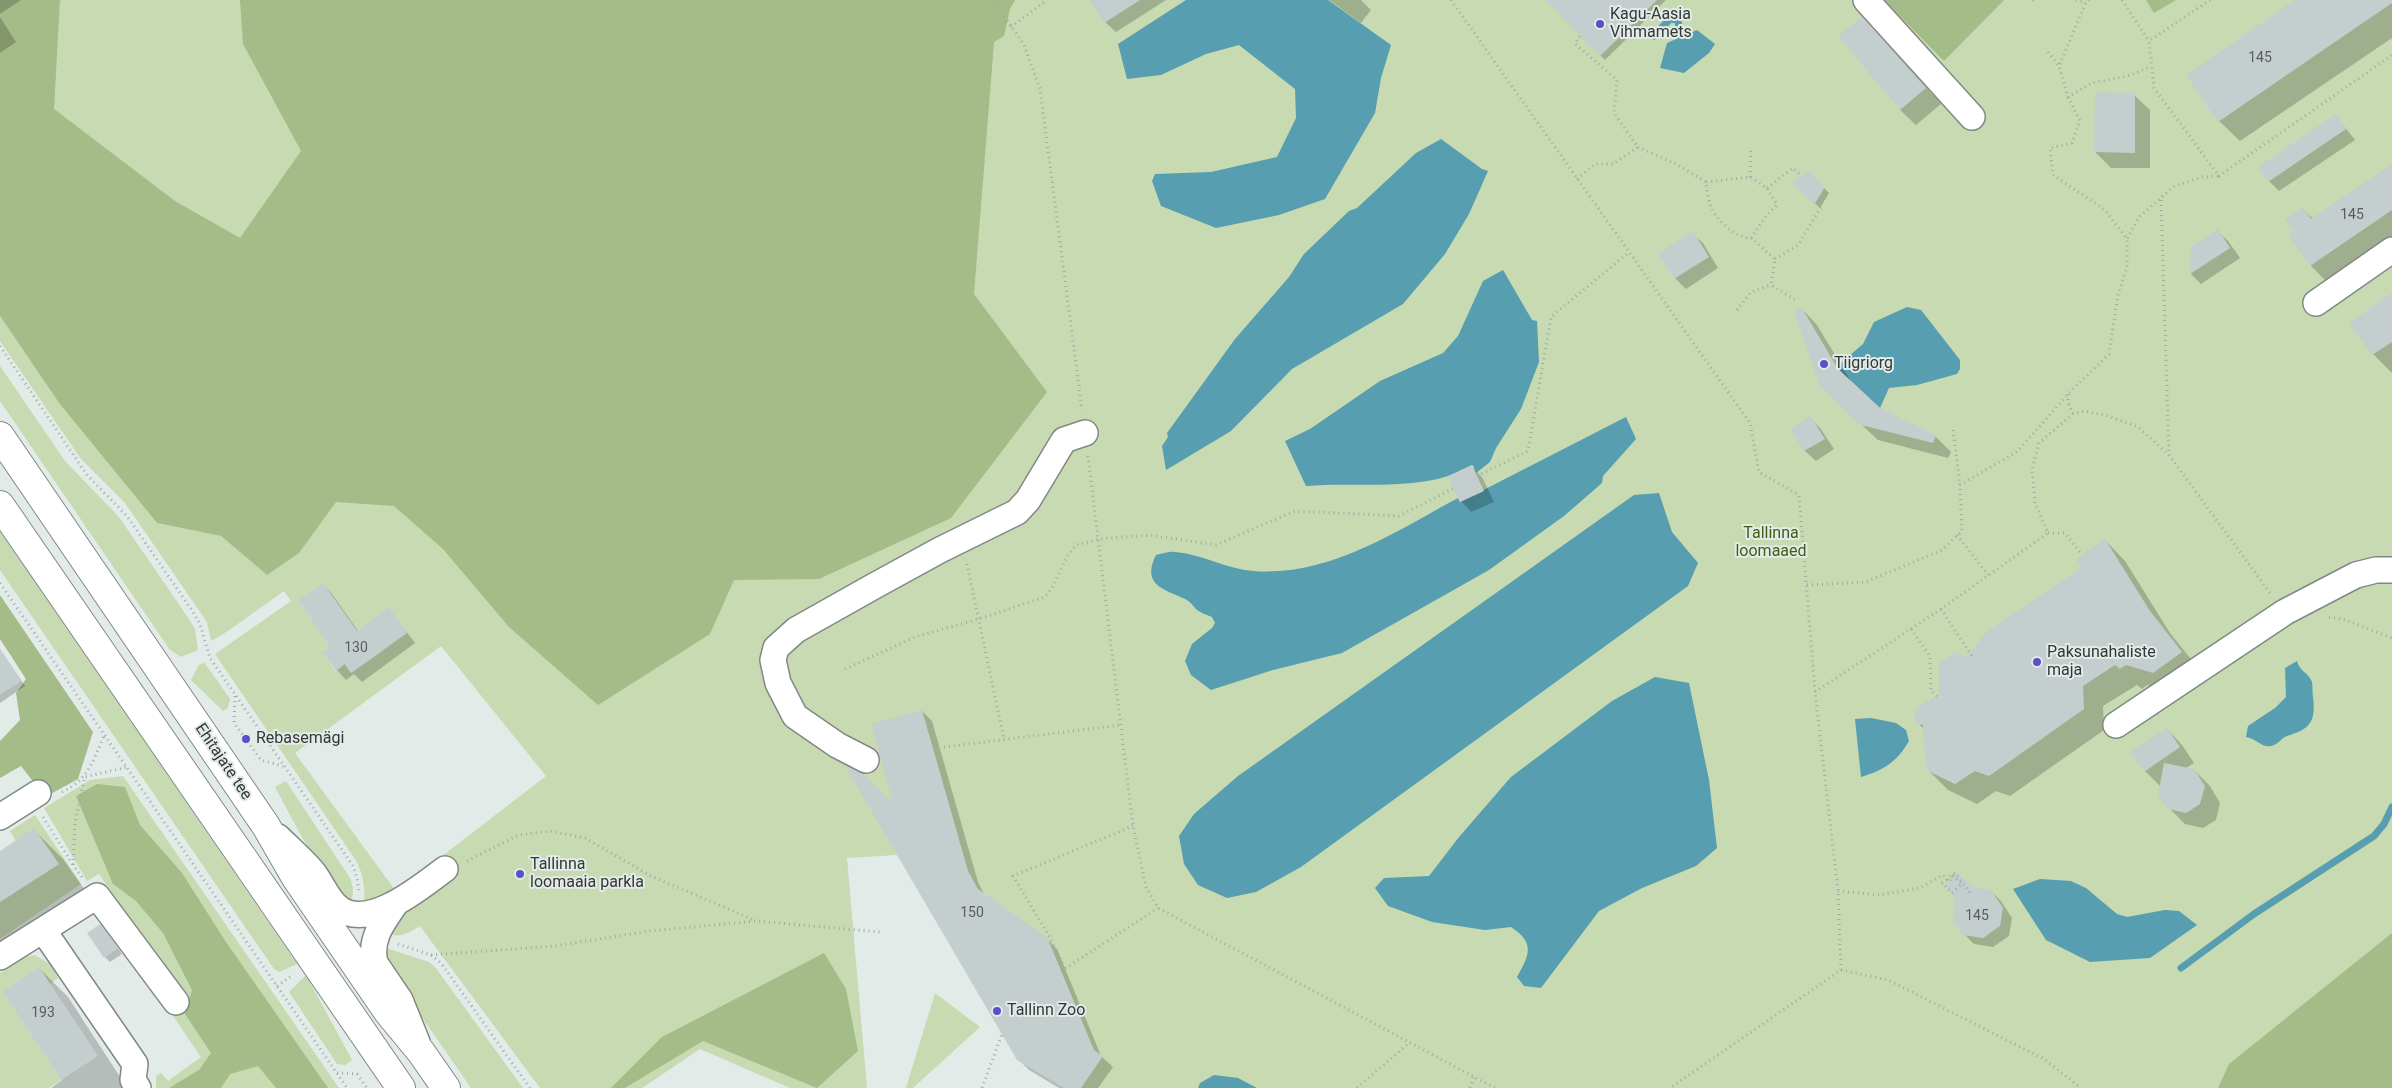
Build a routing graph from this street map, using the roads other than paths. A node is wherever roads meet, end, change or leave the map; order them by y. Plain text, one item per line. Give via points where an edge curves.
1 (1866, 0) edge
2 (1972, 117) dead end
3 (2392, 250) edge
4 (2316, 303) dead end
5 (1085, 433) road end
6 (0, 436) edge
7 (0, 505) edge
8 (2392, 570) edge
9 (2116, 725) dead end
10 (866, 760) dead end
11 (38, 793) road end
12 (0, 817) edge
13 (266, 826) junction
14 (445, 869) road end
15 (396, 903) junction
16 (43, 930) junction
17 (0, 957) edge
18 (176, 1002) dead end
19 (421, 1052) junction
20 (138, 1088) edge
21 (400, 1088) edge
22 (446, 1088) edge

1 - 2 street
3 - 4 street
5 - 10 street via 1064,440 1028,500 1017,512 940,550 796,630 776,648 772,660 778,683 795,716 837,745
6 - 13 main road, Ehitajate tee
7 - 21 main road
8 - 9 street via 2356,575 2285,612
11 - 12 street
13 - 15 street via 313,872 338,908 347,913 369,914
13 - 19 main road, Ehitajate tee via 296,878 388,1012
14 - 15 street
15 - 19 street via 375,938 374,956 400,1000
16 - 17 street
16 - 18 street via 97,896
16 - 20 street via 135,1064 132,1080
19 - 22 main road, Ehitajate tee

